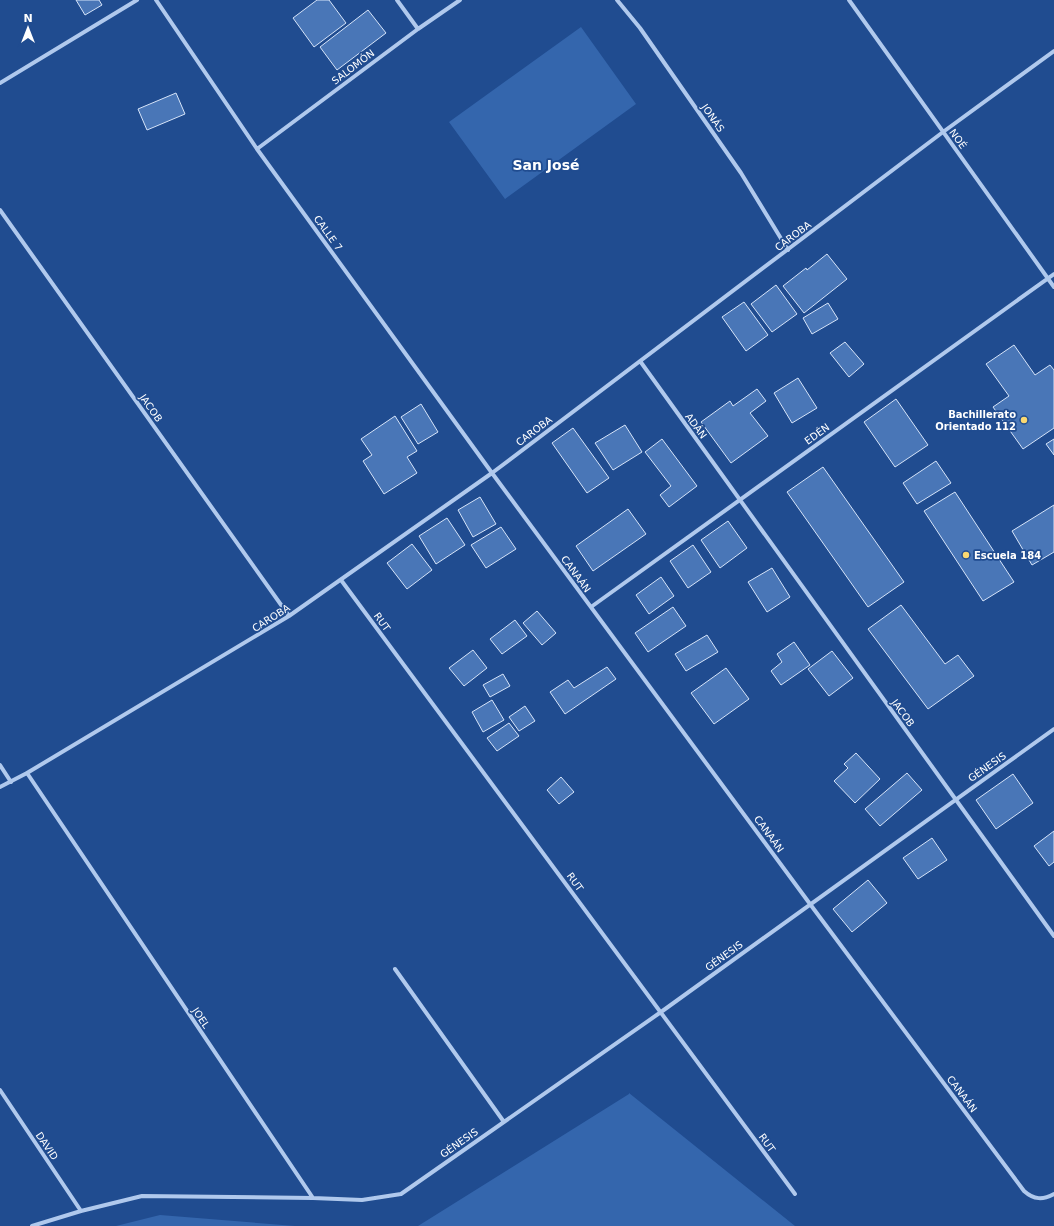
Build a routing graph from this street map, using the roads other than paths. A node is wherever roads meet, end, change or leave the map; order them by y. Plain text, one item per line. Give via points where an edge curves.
1 (137, 0) edge
2 (156, 0) edge
3 (397, 0) edge
4 (460, 0) edge
5 (617, 0) edge
6 (849, 0) edge
7 (418, 29) junction
8 (1054, 51) edge
9 (0, 83) edge
10 (943, 132) junction
11 (257, 149) junction
12 (0, 210) edge
13 (788, 250) junction
14 (1054, 274) edge
15 (1048, 279) junction
16 (1054, 287) edge
17 (640, 362) junction
18 (492, 473) junction
19 (739, 500) junction
20 (341, 580) junction
21 (591, 607) junction
22 (289, 616) junction
23 (1054, 729) edge
24 (0, 765) edge
25 (27, 773) junction
26 (11, 782) junction
27 (0, 787) edge
28 (955, 799) junction
29 (810, 904) junction
30 (1054, 936) edge
31 (395, 969) dead end
32 (661, 1012) junction
33 (0, 1090) edge
34 (504, 1122) junction
35 (796, 1194) dead end
36 (1054, 1194) edge
37 (313, 1198) junction
38 (81, 1211) junction
39 (32, 1226) edge

1 - 9 street
2 - 11 street, CALLE 7
3 - 7 street
4 - 7 street, SALOMÓN
5 - 13 street, JONÁS via 640,28 741,173
6 - 10 street, NOÉ
7 - 11 street, SALOMÓN
8 - 10 street, CAROBA
10 - 13 street, CAROBA
10 - 15 street, NOÉ
11 - 18 street, CALLE 7
12 - 22 street, JACOB
13 - 17 street, CAROBA
14 - 15 street, EDÉN
15 - 16 street, NOÉ
15 - 19 street, EDÉN
17 - 18 street, CAROBA
17 - 19 street, ADÁN
18 - 20 street, CAROBA
18 - 21 street, CANAÁN
19 - 21 street, EDÉN
19 - 28 street, JACOB
20 - 22 street, CAROBA
20 - 32 street, RUT
21 - 29 street, CANAÁN
22 - 25 street, CAROBA
23 - 28 street, GÉNESIS
24 - 26 street
25 - 26 street, CAROBA
25 - 37 street, JOEL
26 - 27 street, CAROBA
28 - 29 street, GÉNESIS
28 - 30 street, JACOB
29 - 32 street, GÉNESIS
29 - 36 street, CANAÁN via 1024,1191 1038,1198
31 - 34 street
32 - 34 street, GÉNESIS
32 - 35 street, RUT
33 - 38 street, DAVID
34 - 37 street, GÉNESIS via 401,1194 362,1200
37 - 38 street via 142,1196
38 - 39 street

